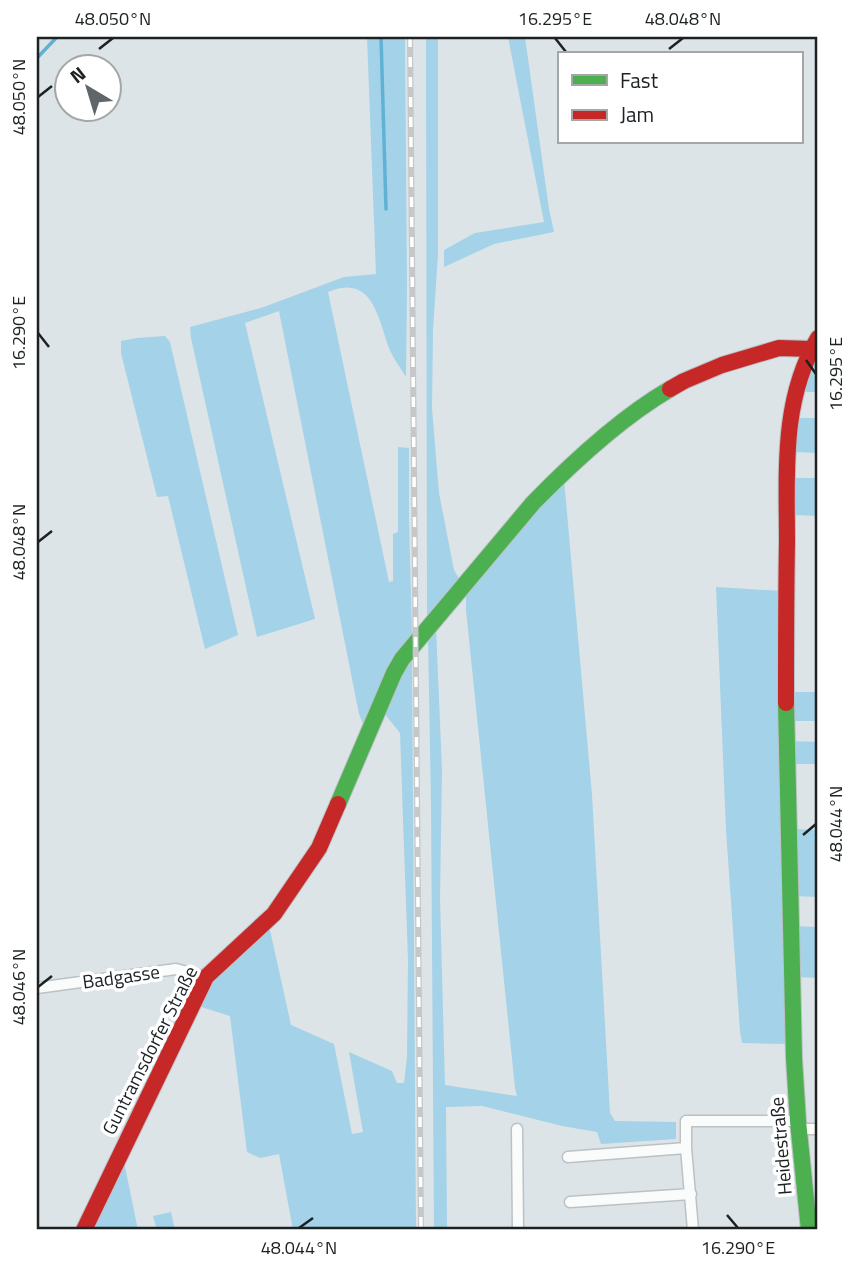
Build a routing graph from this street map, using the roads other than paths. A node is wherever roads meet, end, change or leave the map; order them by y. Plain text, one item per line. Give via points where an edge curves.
1 (814, 344) edge
2 (205, 977) junction
3 (37, 988) edge
4 (798, 1125) junction
5 (517, 1129) dead end
6 (818, 1129) edge
7 (686, 1148) junction
8 (568, 1157) dead end
9 (691, 1194) junction
10 (570, 1202) dead end
11 (812, 1221) edge
12 (84, 1230) edge
13 (518, 1230) edge
14 (693, 1230) edge

1 - 2 street, Guntramsdorfer Straße via 779,348 684,381 628,416 541,495 402,659 319,848 274,914
1 - 4 street, Heidestraße via 798,379 787,447 786,742
2 - 3 street, Badgasse via 176,969
2 - 12 street, Guntramsdorfer Straße
4 - 6 street
4 - 7 street via 686,1121
4 - 11 street, Heidestraße
5 - 13 street
7 - 8 street
7 - 9 street
9 - 10 street
9 - 14 street

